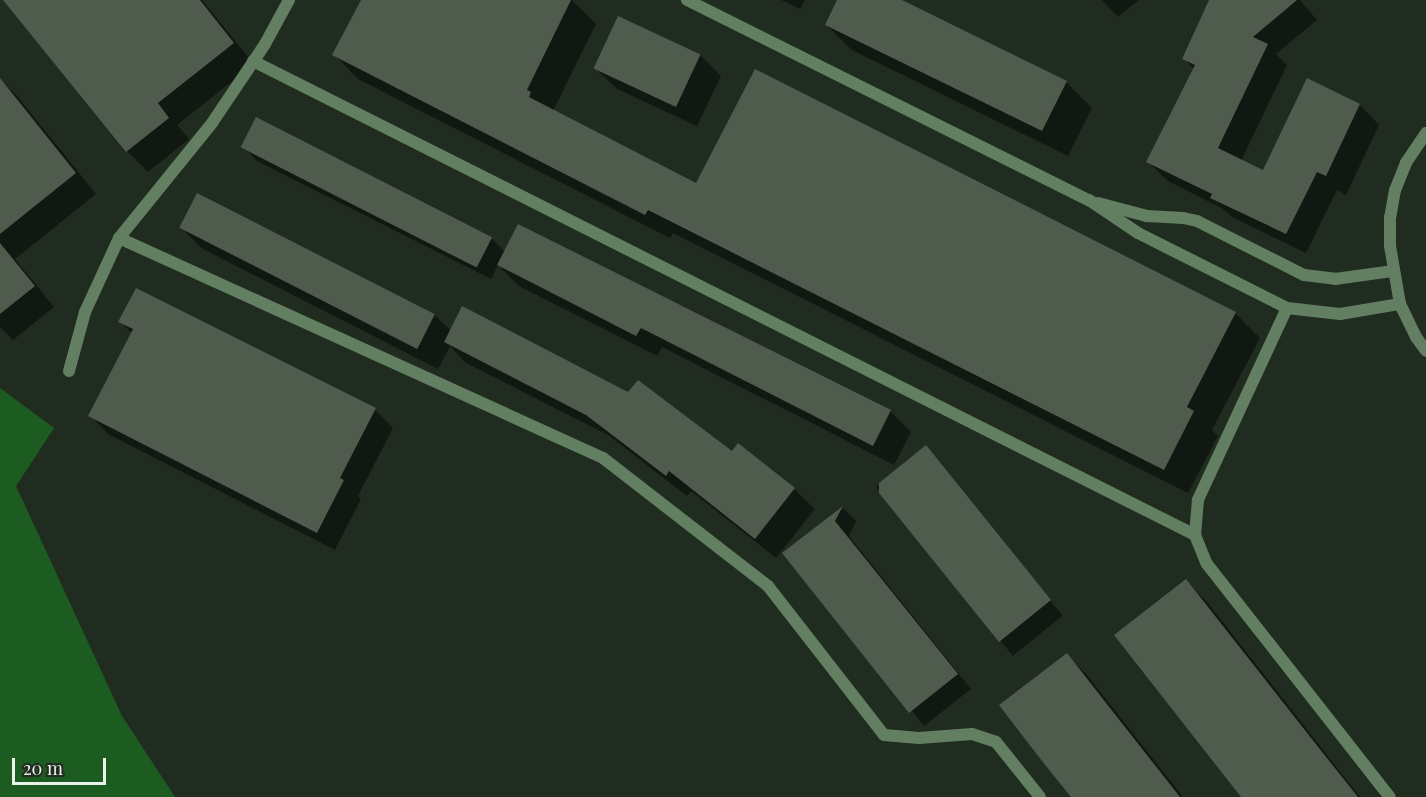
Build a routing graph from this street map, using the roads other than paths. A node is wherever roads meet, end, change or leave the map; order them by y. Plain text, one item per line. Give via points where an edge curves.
1 (288, 0) edge
2 (687, 0) edge
3 (253, 61) junction
4 (1426, 132) edge
5 (1089, 200) junction
6 (119, 238) junction
7 (1393, 271) junction
8 (1400, 304) junction
9 (1287, 308) junction
10 (1426, 351) edge
11 (69, 371) dead end
12 (1195, 535) junction
13 (1040, 797) edge
14 (1390, 797) edge

1 - 3 street
2 - 5 street
3 - 6 street via 212,123
3 - 12 street
4 - 7 street via 1406,163 1395,190 1390,217
5 - 7 street via 1147,216 1197,221 1304,275 1335,279
5 - 9 street via 1138,233
6 - 11 street via 85,312
6 - 13 street via 603,458 768,585 884,735 918,738 972,734 996,742
7 - 8 street
8 - 9 street via 1340,314
8 - 10 street
9 - 12 street via 1198,500
12 - 14 street via 1207,564

